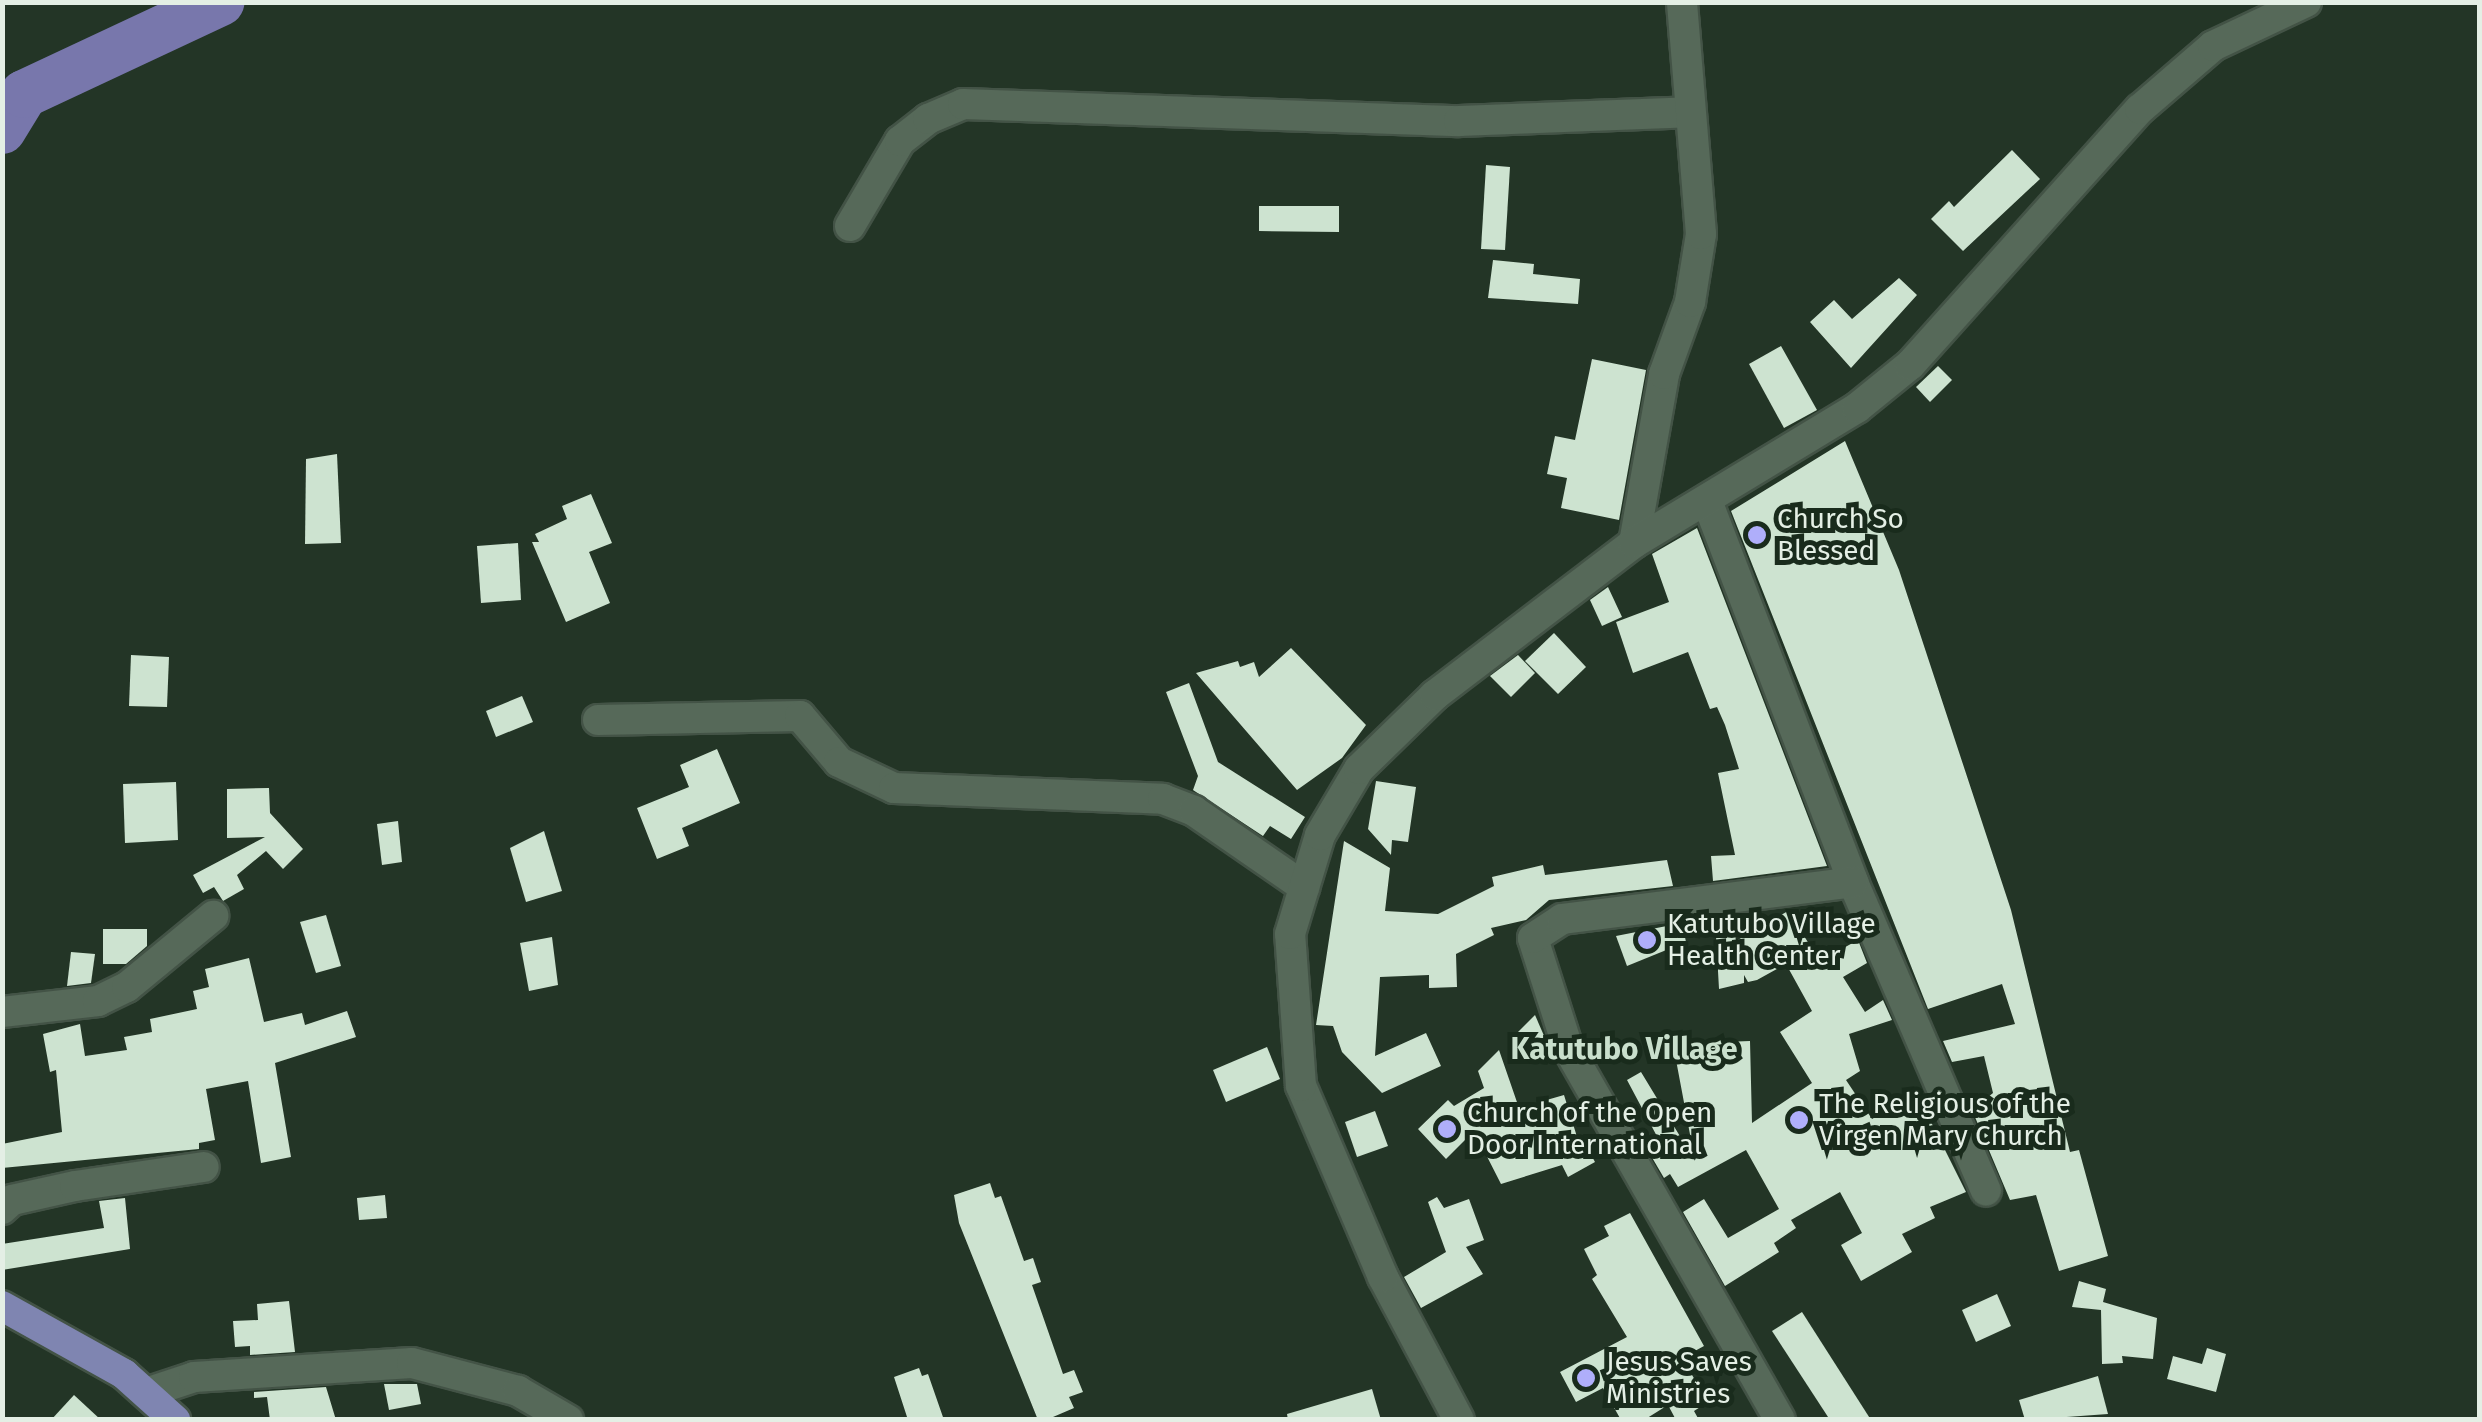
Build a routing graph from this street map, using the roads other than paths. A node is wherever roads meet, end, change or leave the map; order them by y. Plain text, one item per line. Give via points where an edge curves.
1 (1682, 2) edge
2 (2306, 2) edge
3 (1689, 112) junction
4 (850, 226) dead end
5 (1707, 502) junction
6 (1634, 542) junction
7 (598, 720) dead end
8 (1853, 882) junction
9 (1304, 887) junction
10 (213, 916) dead end
11 (2, 1012) edge
12 (204, 1167) dead end
13 (1986, 1191) dead end
14 (2, 1209) edge
15 (2, 1306) edge
16 (149, 1392) junction
17 (175, 1420) edge
18 (568, 1420) edge
19 (1459, 1420) edge
20 (1780, 1420) edge

1 - 3 street
2 - 5 street via 2213,46 2140,109 1910,365 1857,408
3 - 4 street via 1474,121 962,104 900,141
3 - 6 street via 1701,234 1690,302 1664,374
5 - 6 street
5 - 8 street
6 - 9 street via 1392,730 1359,769 1320,836
7 - 9 street via 800,716 839,762 894,788 1163,800 1194,812
8 - 13 street
8 - 20 street via 1562,919 1533,938 1568,1048
9 - 19 street via 1290,934 1301,1086 1383,1276
10 - 11 street via 127,987 98,1001
12 - 14 street via 75,1186 12,1200
15 - 16 main road via 58,1332
16 - 17 main road
16 - 18 street via 194,1378 394,1362 438,1366 500,1385

